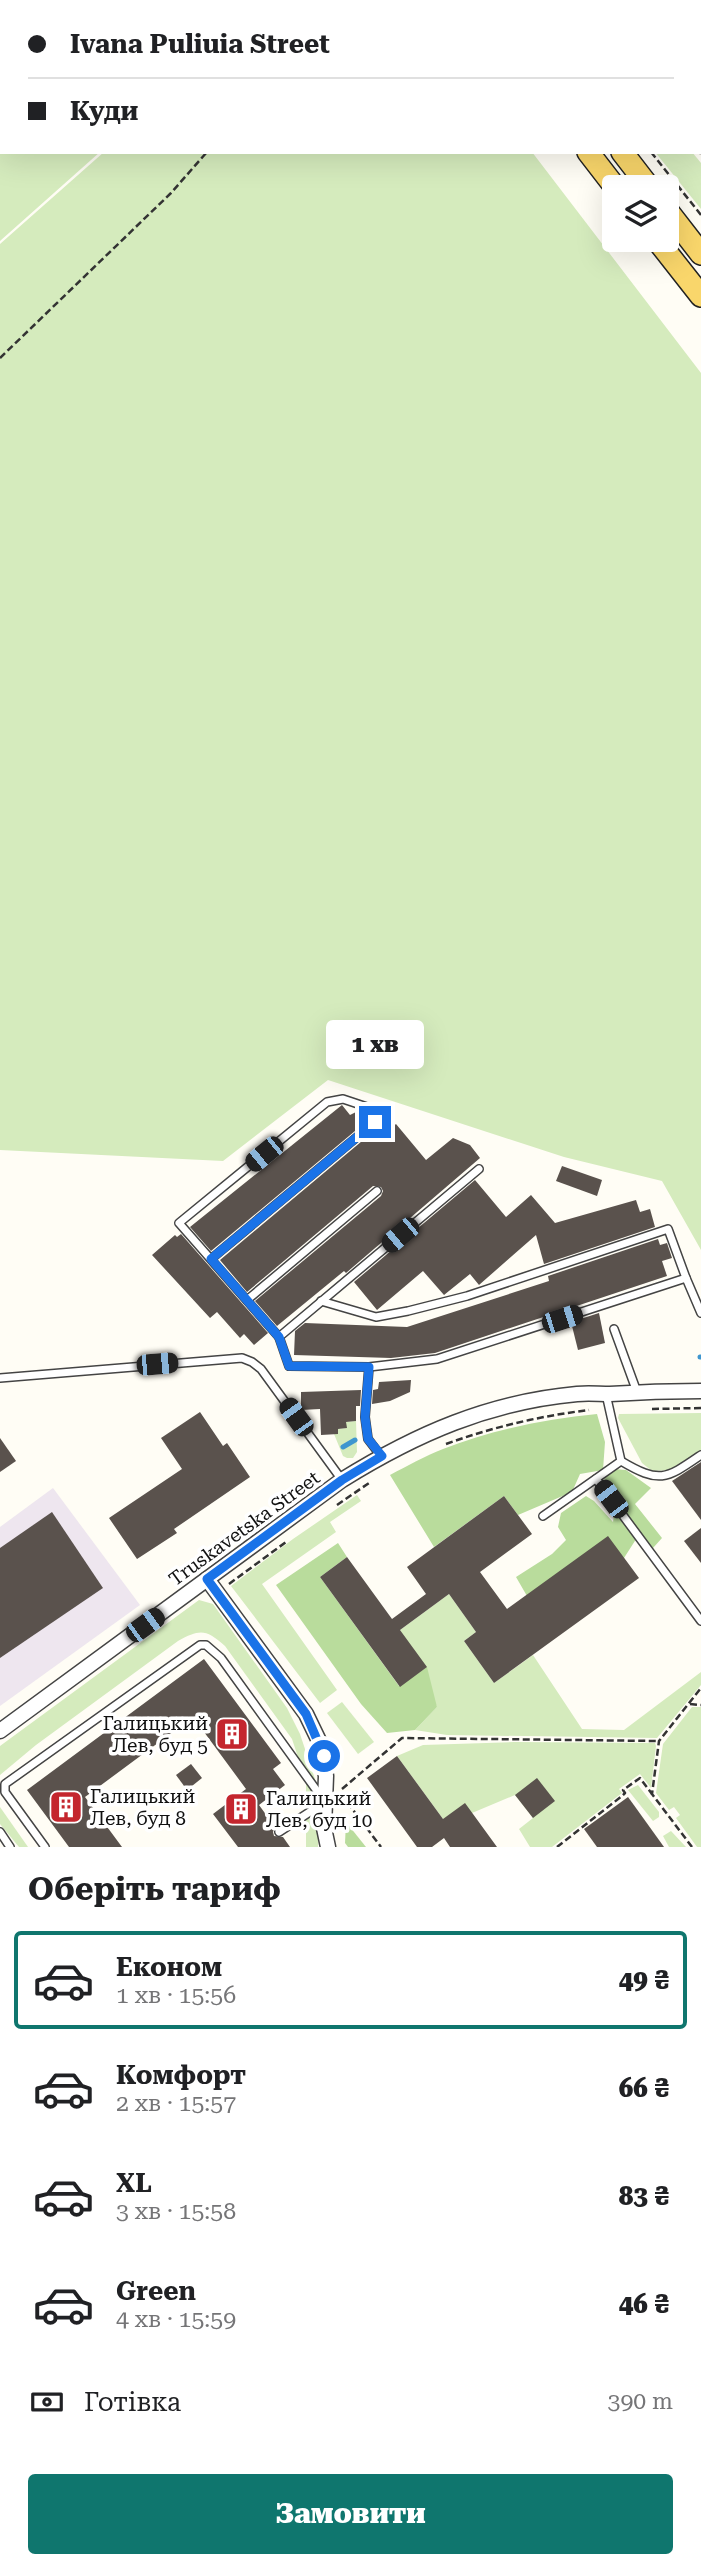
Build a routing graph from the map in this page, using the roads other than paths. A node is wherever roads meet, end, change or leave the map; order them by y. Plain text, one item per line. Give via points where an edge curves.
1 (590, 154) edge
2 (624, 154) edge
3 (606, 175) edge
4 (640, 175) edge
5 (679, 226) edge
6 (666, 252) edge
7 (701, 254) edge
8 (701, 296) edge
9 (479, 1168) dead end
10 (377, 1191) dead end
11 (211, 1259) junction
12 (686, 1278) junction
13 (247, 1300) junction
14 (321, 1301) junction
15 (701, 1313) edge
16 (614, 1329) dead end
17 (279, 1337) junction
18 (369, 1367) junction
19 (0, 1378) edge
20 (701, 1391) edge
21 (637, 1392) junction
22 (606, 1401) junction
23 (701, 1455) edge
24 (382, 1456) junction
25 (621, 1461) junction
26 (596, 1479) junction
27 (342, 1480) junction
28 (543, 1516) dead end
29 (207, 1579) junction
30 (701, 1620) edge
31 (0, 1731) edge
32 (325, 1802) junction
33 (0, 1832) edge
34 (279, 1832) dead end
35 (10, 1847) edge
36 (45, 1847) edge
37 (328, 1847) edge

1 - 3 main road
2 - 4 main road
5 - 7 main road
6 - 8 main road
9 - 14 lane
10 - 13 lane
11 - 11 lane via 178,1223 327,1102 343,1099 366,1107 375,1122
11 - 13 lane
12 - 14 lane via 668,1229 408,1311 376,1317
12 - 15 lane
12 - 18 lane via 437,1359
13 - 17 lane
14 - 17 lane
16 - 21 lane
17 - 18 lane via 289,1366
18 - 24 lane via 366,1428 368,1439
19 - 27 lane via 242,1358 261,1369
20 - 21 street, Truskavetska Street
21 - 22 street, Truskavetska Street
22 - 24 street, Truskavetska Street via 579,1393 489,1411 437,1428
22 - 25 lane
23 - 25 lane via 670,1476 644,1475
24 - 27 street, Truskavetska Street
25 - 26 lane
26 - 28 lane
26 - 30 lane
27 - 29 street, Truskavetska Street
29 - 31 street, Truskavetska Street
29 - 32 street via 306,1714 324,1756
32 - 34 lane
32 - 36 lane via 221,1658 200,1645 5,1784 5,1792
32 - 37 street
33 - 35 lane

